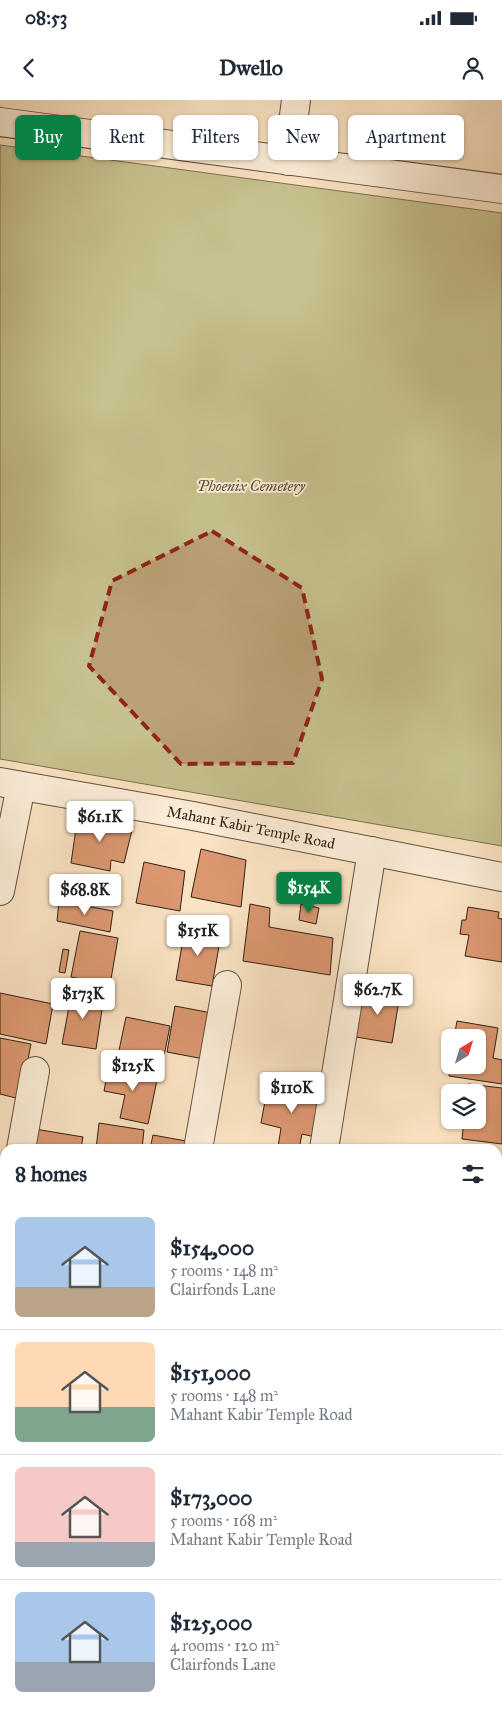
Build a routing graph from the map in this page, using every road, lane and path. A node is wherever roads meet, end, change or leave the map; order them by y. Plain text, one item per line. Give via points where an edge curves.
1 (296, 100) edge
2 (0, 122) edge
3 (288, 161) junction
4 (502, 190) edge
5 (10, 784) edge
6 (372, 852) junction
7 (502, 877) edge
8 (0, 891) edge
9 (227, 985) dead end
10 (35, 1071) dead end
11 (23, 1144) edge
12 (199, 1144) edge
13 (325, 1144) edge

1 - 3 street
2 - 3 street
3 - 4 street
5 - 6 street, Mahant Kabir Temple Road
5 - 8 street
6 - 7 street, Mahant Kabir Temple Road
6 - 13 street
9 - 12 street
10 - 11 street

